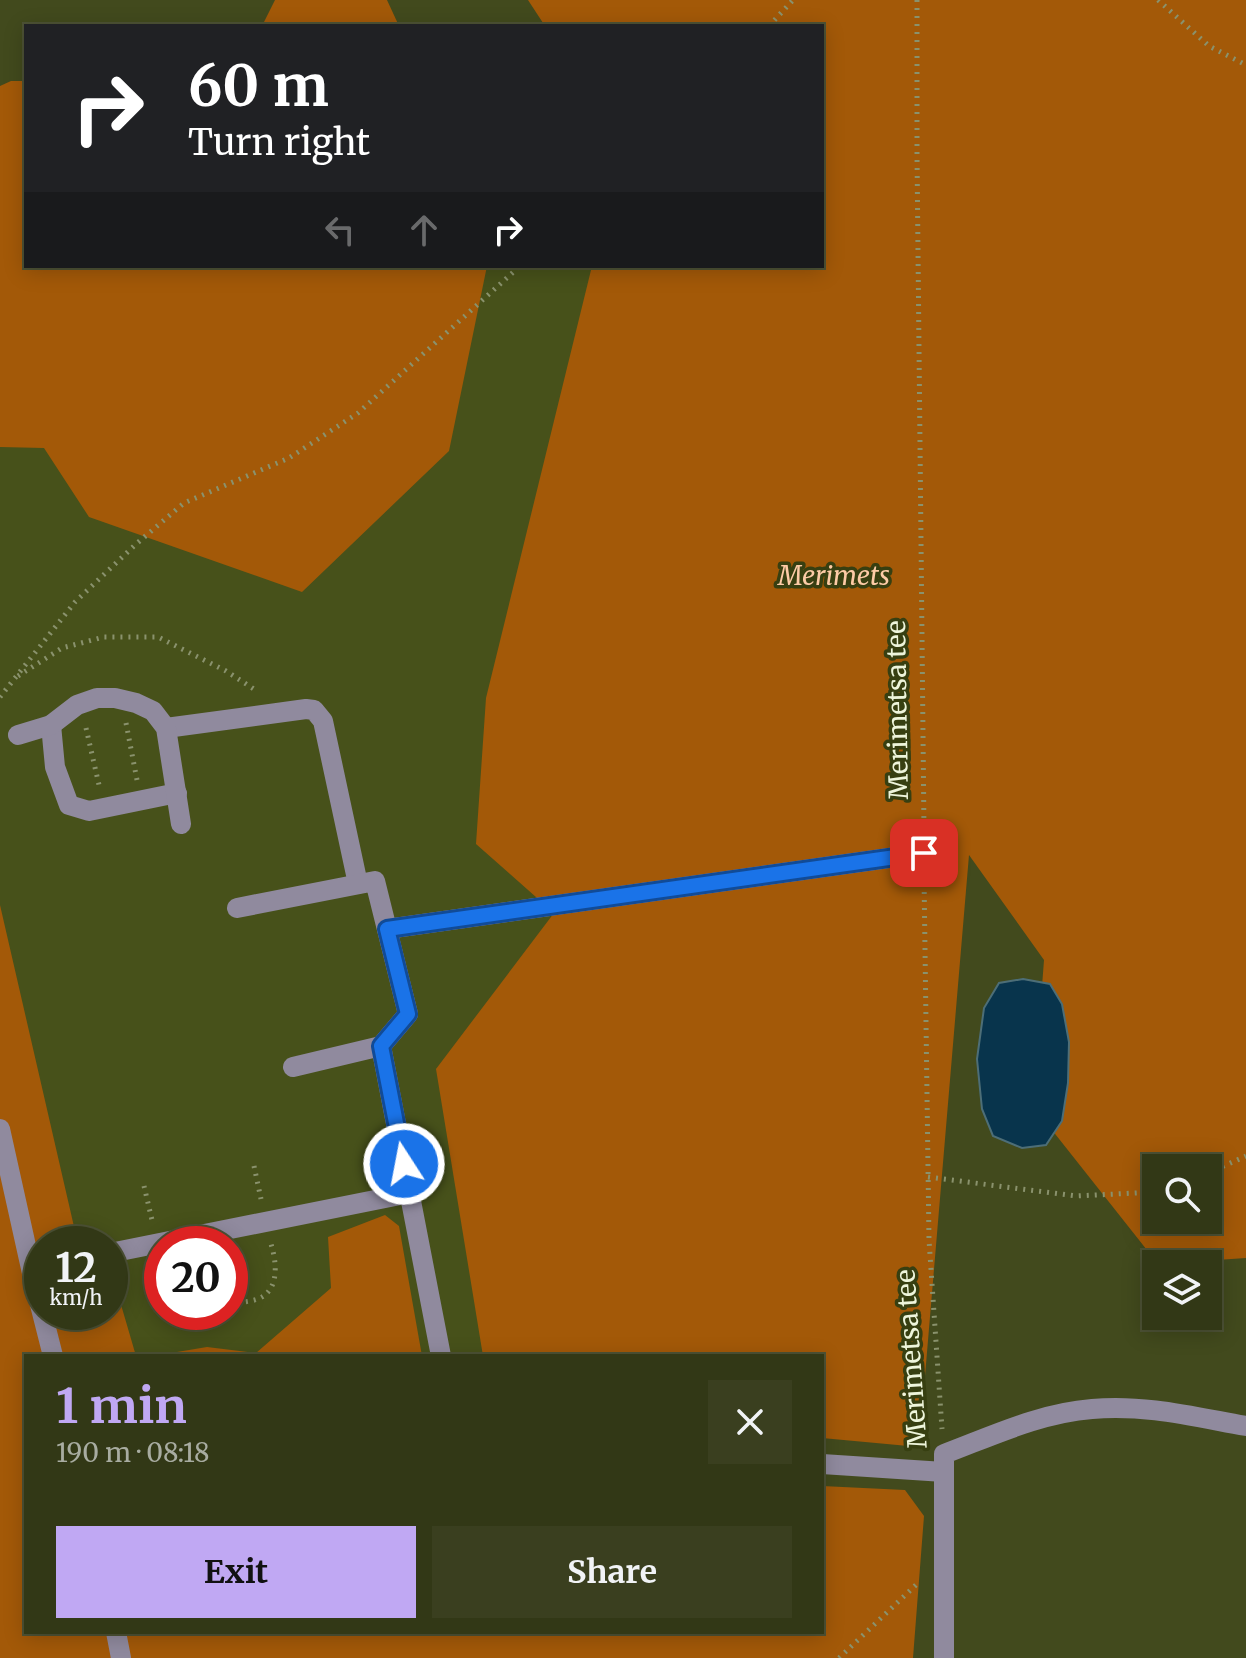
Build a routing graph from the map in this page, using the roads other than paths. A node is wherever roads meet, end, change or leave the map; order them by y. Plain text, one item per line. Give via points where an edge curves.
1 (51, 725) junction
2 (166, 728) junction
3 (18, 735) dead end
4 (177, 793) junction
5 (181, 824) dead end
6 (924, 853) road end
7 (358, 884) junction
8 (237, 908) dead end
9 (387, 929) junction
10 (381, 1046) junction
11 (293, 1067) dead end
12 (0, 1129) edge
13 (410, 1193) junction
14 (26, 1226) edge
15 (128, 1249) edge
16 (48, 1330) edge
17 (53, 1354) edge
18 (441, 1354) edge
19 (1246, 1426) edge
20 (944, 1463) junction
21 (824, 1464) edge
22 (116, 1634) edge
23 (121, 1658) edge
24 (944, 1658) edge

1 - 2 street via 97,698 136,703 153,711
1 - 3 street
1 - 4 street via 55,767 69,805 89,811
2 - 4 street
2 - 7 street via 314,710 323,721
4 - 5 street
6 - 9 street
7 - 8 street
7 - 9 street via 375,881
9 - 10 street via 408,1014
10 - 11 street
10 - 13 street
12 - 14 street
13 - 15 street
13 - 18 street
16 - 17 street
19 - 20 street via 1151,1409 1092,1409 1027,1422
20 - 21 street
20 - 24 street, Merimetsa tee
22 - 23 street

